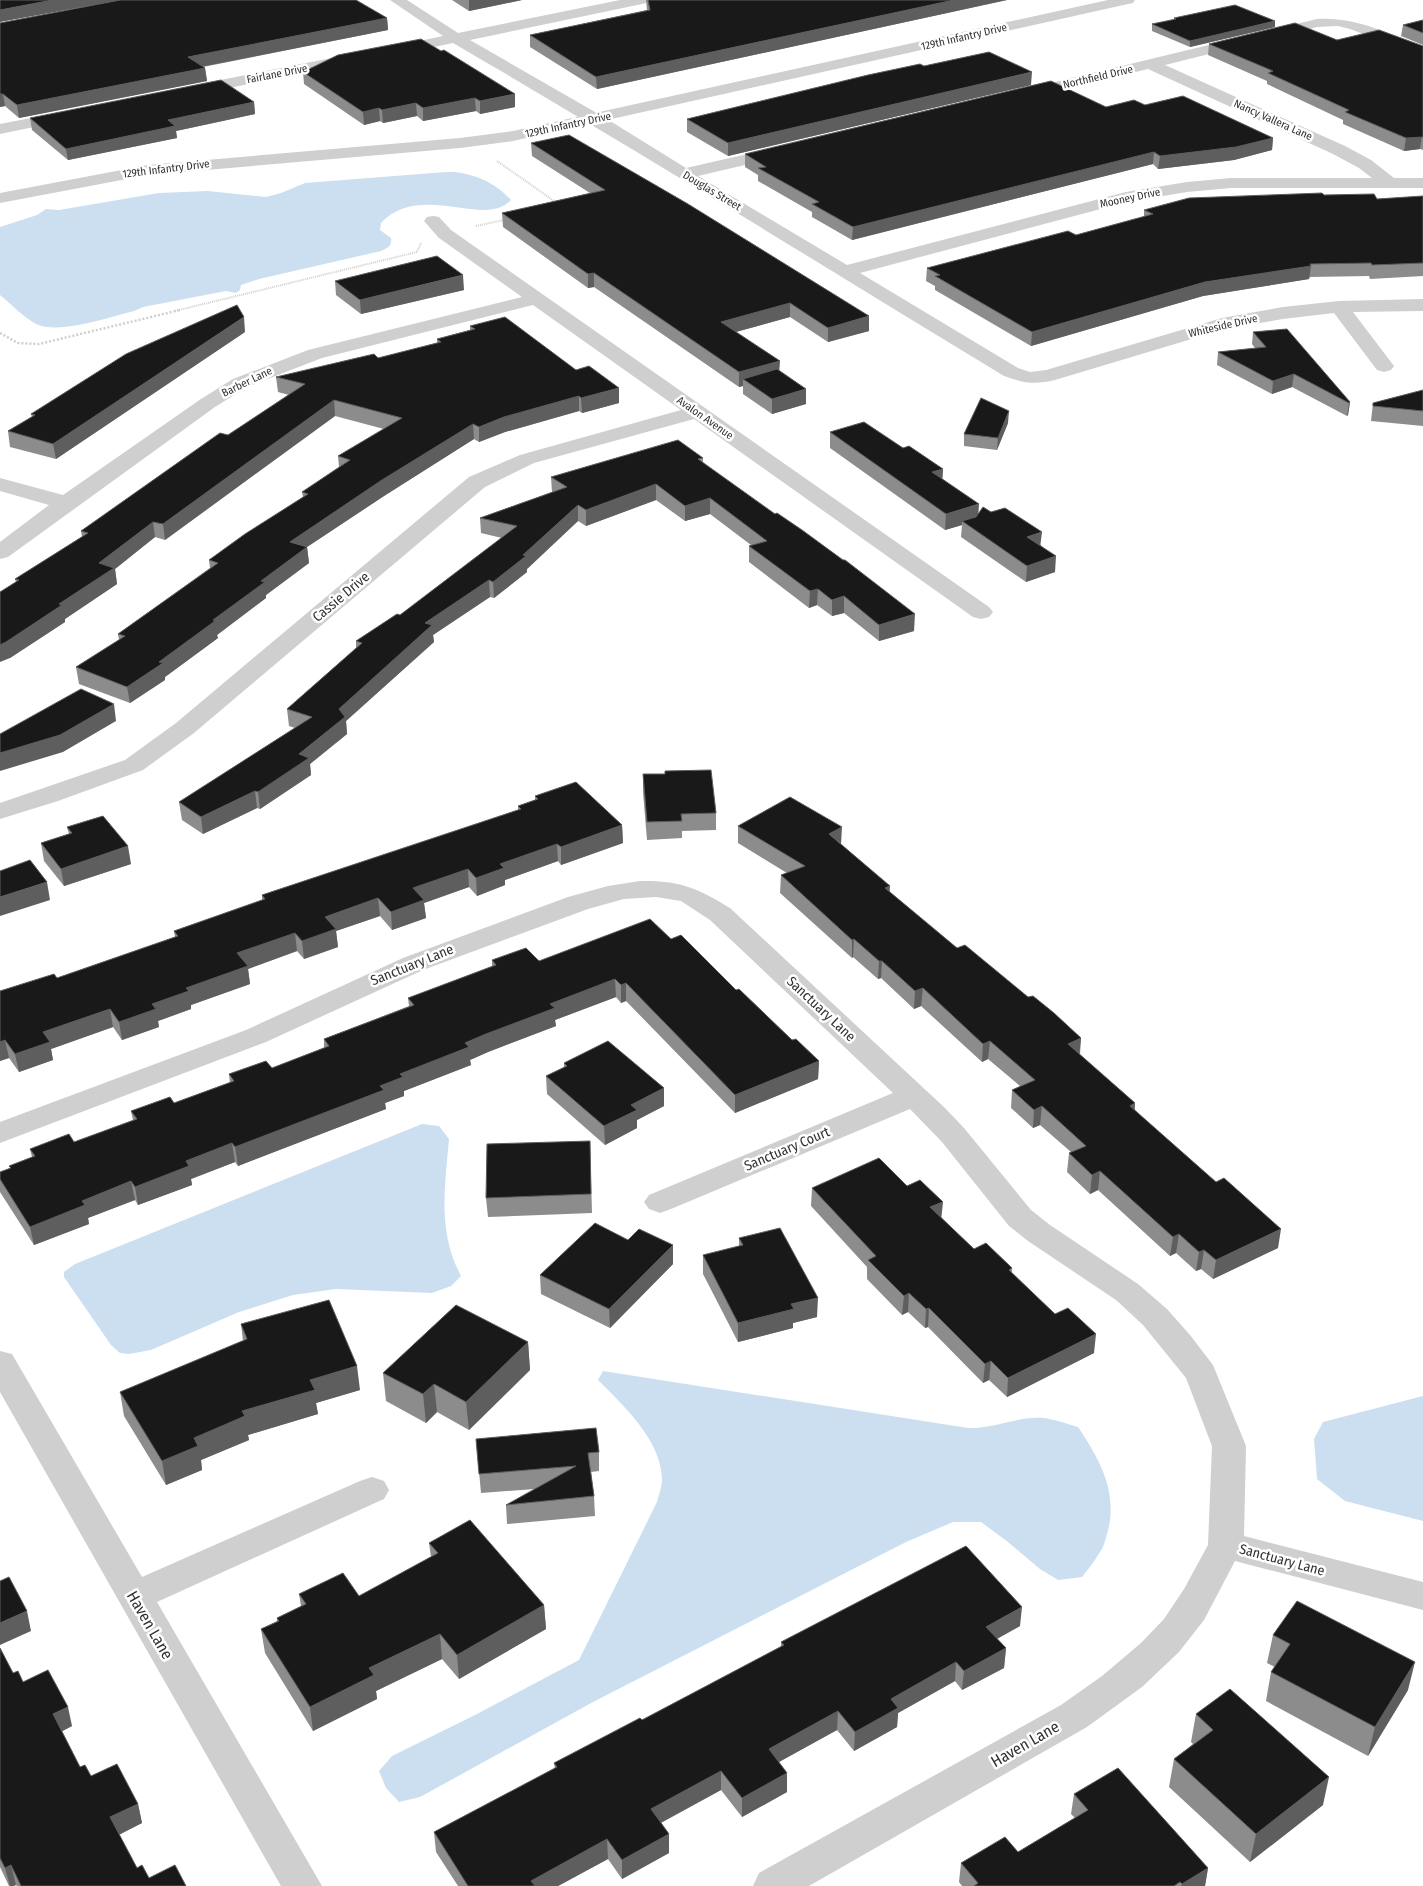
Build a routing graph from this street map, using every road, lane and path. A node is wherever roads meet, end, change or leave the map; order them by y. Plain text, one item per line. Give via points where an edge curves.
1 (397, 0) edge
2 (642, 0) edge
3 (1128, 0) edge
4 (456, 38) junction
5 (1423, 52) edge
6 (1151, 64) junction
7 (175, 94) edge
8 (1008, 98) edge
9 (78, 114) edge
10 (596, 119) junction
11 (0, 129) edge
12 (798, 147) edge
13 (492, 158) dead end
14 (683, 174) junction
15 (1423, 183) edge
16 (1391, 184) junction
17 (0, 198) edge
18 (553, 207) edge
19 (508, 219) edge
20 (439, 227) junction
21 (845, 271) junction
22 (536, 299) junction
23 (1423, 305) edge
24 (1339, 307) junction
25 (0, 333) edge
26 (1384, 366) dead end
27 (1028, 378) joint
28 (695, 412) junction
29 (0, 484) edge
30 (66, 503) junction
31 (0, 552) edge
32 (981, 612) dead end
33 (0, 811) edge
34 (914, 1096) junction
35 (0, 1133) edge
36 (660, 1202) dead end
37 (0, 1363) edge
38 (372, 1490) dead end
39 (1226, 1545) junction
40 (134, 1596) junction
41 (1423, 1596) edge
42 (302, 1886) edge
43 (773, 1886) edge

1 - 4 street, Douglas Street
2 - 4 street, Fairlane Drive
3 - 10 street, 129th Infantry Drive
4 - 7 street, Fairlane Drive
4 - 10 street, Douglas Street
5 - 6 street, Northfield Drive via 1338,22 1318,23
6 - 8 street, Northfield Drive
6 - 16 street, Nancy Vallera Lane via 1340,150
9 - 11 street
10 - 14 street, Douglas Street
10 - 17 street, 129th Infantry Drive via 460,143 148,170
12 - 14 street
13 - 18 path via 555,200 557,203
14 - 21 street, Douglas Street
15 - 16 street, Mooney Drive
16 - 21 street, Mooney Drive via 1231,183 1126,197
19 - 20 path
20 - 22 street, Avalon Avenue
20 - 25 path via 423,239 417,252 39,344 16,344
21 - 27 street, Douglas Street via 1011,372
22 - 28 street, Avalon Avenue
22 - 30 street, Barber Lane via 315,354 240,383
23 - 24 street, Whiteside Drive
24 - 26 street
24 - 27 street, Whiteside Drive via 1283,312 1222,324 1048,376
28 - 32 street, Avalon Avenue
28 - 33 street, Cassie Drive via 528,459 477,482 184,728 134,765
29 - 30 street
30 - 31 street, Barber Lane
34 - 35 street, Sanctuary Lane via 720,914 686,894 646,889 588,899 413,964 256,1036
34 - 36 street, Sanctuary Court
34 - 39 street, Sanctuary Lane via 953,1135 1020,1218 1127,1292 1155,1317 1201,1374 1229,1446
37 - 40 street, Haven Lane
38 - 40 street
39 - 41 street, Sanctuary Lane
39 - 43 street, Haven Lane via 1177,1629 1113,1690 1074,1716
40 - 42 street, Haven Lane

